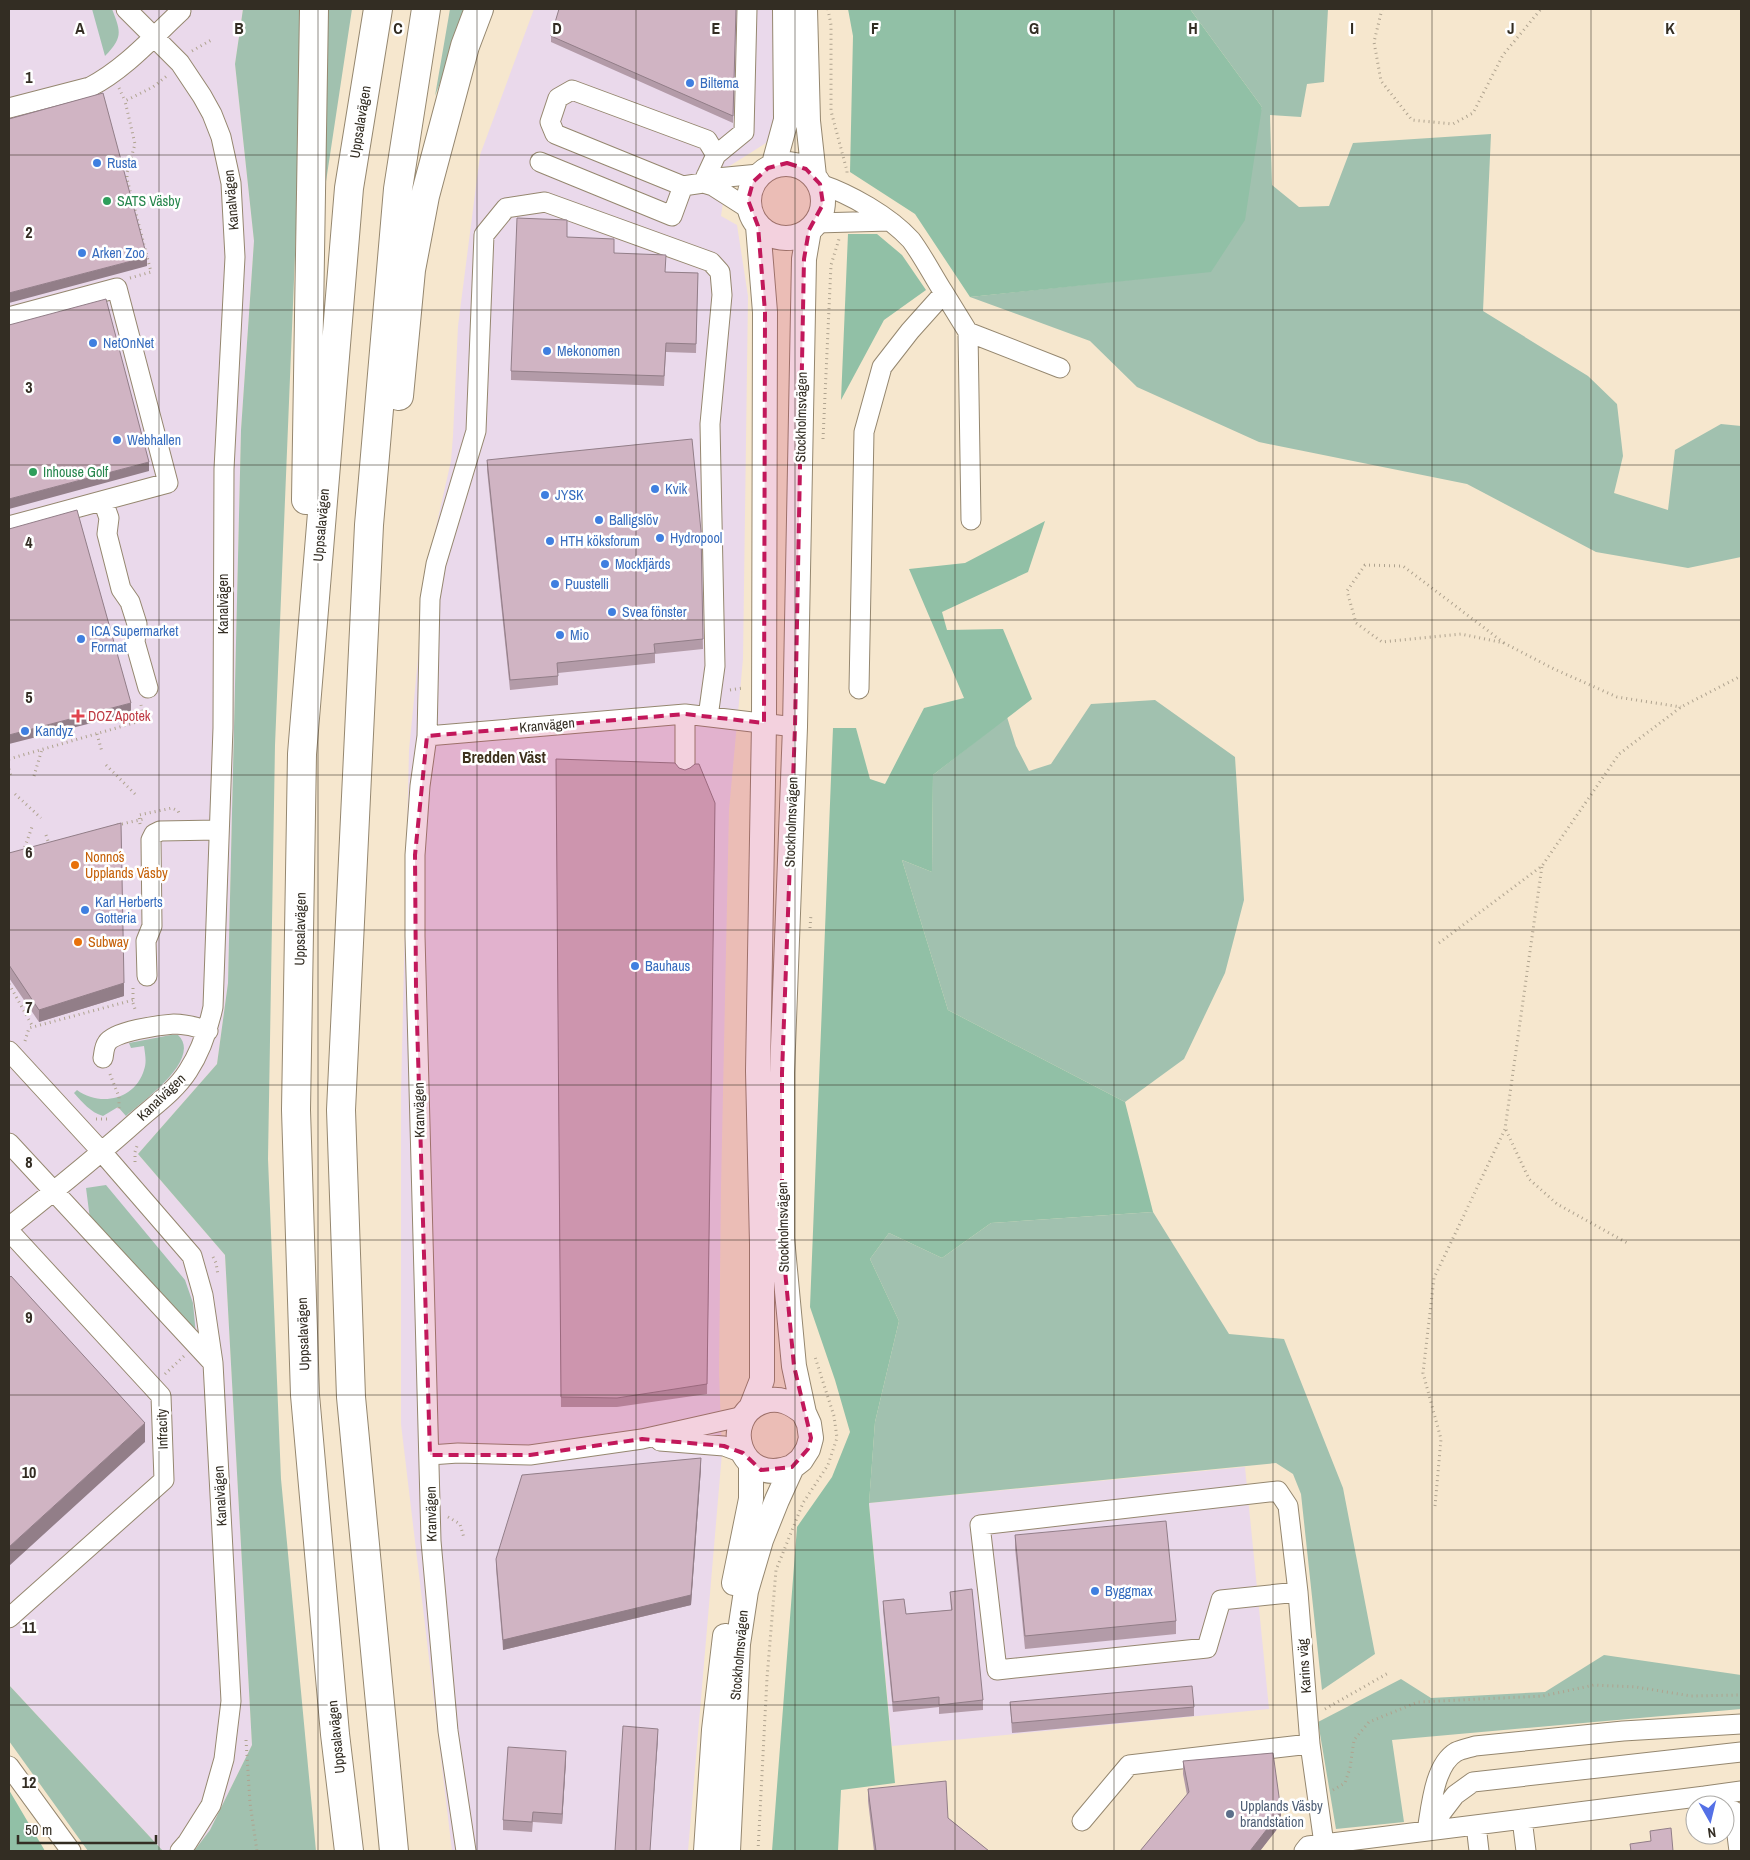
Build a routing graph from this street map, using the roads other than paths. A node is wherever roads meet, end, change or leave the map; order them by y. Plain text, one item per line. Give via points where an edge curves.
1 (126, 9) edge
2 (314, 9) edge
3 (378, 9) edge
4 (426, 9) edge
5 (479, 9) edge
6 (747, 9) edge
7 (784, 9) edge
8 (805, 9) edge
9 (180, 10) edge
10 (154, 36) junction
11 (9, 108) edge
12 (716, 155) junction
13 (540, 162) dead end
14 (767, 169) junction
15 (704, 180) junction
16 (817, 180) junction
17 (683, 186) junction
18 (753, 217) junction
19 (891, 221) junction
20 (813, 226) junction
21 (944, 293) junction
22 (9, 317) edge
23 (968, 332) junction
24 (1060, 368) dead end
25 (103, 501) junction
26 (971, 520) dead end
27 (9, 526) edge
28 (859, 689) dead end
29 (144, 695) road end
30 (684, 714) junction
31 (708, 717) junction
32 (764, 723) junction
33 (795, 727) junction
34 (427, 736) junction
35 (302, 754) junction
36 (684, 768) edge
37 (218, 830) junction
38 (354, 855) junction
39 (147, 976) dead end
40 (208, 1031) junction
41 (16, 1048) edge
42 (103, 1058) road end
43 (9, 1143) edge
44 (101, 1151) junction
45 (53, 1192) junction
46 (9, 1229) edge
47 (213, 1363) junction
48 (748, 1412) junction
49 (804, 1413) junction
50 (642, 1439) junction
51 (430, 1455) junction
52 (747, 1458) junction
53 (792, 1468) junction
54 (1298, 1592) junction
55 (9, 1618) edge
56 (1741, 1724) edge
57 (1310, 1744) junction
58 (1741, 1752) edge
59 (9, 1766) edge
60 (1741, 1791) edge
61 (1712, 1795) edge
62 (1685, 1799) edge
63 (1522, 1819) junction
64 (1082, 1821) dead end
65 (1476, 1825) junction
66 (1735, 1830) edge
67 (1427, 1831) junction
68 (1325, 1847) edge
69 (71, 1851) edge
70 (180, 1851) edge
71 (348, 1851) edge
72 (394, 1851) edge
73 (466, 1851) edge
74 (706, 1851) edge
75 (728, 1851) edge
76 (1304, 1851) edge
77 (1479, 1851) edge
78 (1526, 1851) edge
79 (1739, 1851) edge

1 - 10 street, Kanalvägen
2 - 35 highway
3 - 35 highway, Uppsalavägen via 349,188
4 - 38 highway via 398,189 369,525
5 - 38 highway via 425,196 411,270
6 - 12 street via 744,132
7 - 14 main road, Stockholmsvägen via 786,120
8 - 16 main road, Stockholmsvägen via 808,120
9 - 10 street
10 - 11 street via 123,65 90,87
10 - 37 street, Kanalvägen via 180,64 212,114 221,137 231,183 235,257 224,469
12 - 15 street
12 - 17 street via 707,140 572,90 558,98 550,122 555,134
13 - 17 street via 672,216
14 - 15 street
14 - 16 main road via 787,163 797,165
14 - 18 main road, Stockholmsvägen via 749,191
15 - 17 street
15 - 18 street
16 - 19 street
16 - 20 main road, Stockholmsvägen via 823,204
18 - 20 main road via 764,232 782,238 796,236
18 - 32 main road, Stockholmsvägen via 765,312
19 - 20 street
19 - 21 street via 911,241
20 - 33 main road, Stockholmsvägen via 804,259
21 - 23 street
21 - 28 street via 882,367 864,432
22 - 25 street via 117,288 168,483
23 - 24 street
23 - 26 street
25 - 27 street
25 - 29 street via 109,518 107,534 121,589 130,602 137,624 135,642
30 - 31 street, Kranvägen
30 - 34 street, Kranvägen
30 - 36 street
31 - 32 street, Kranvägen
31 - 34 street via 715,666 710,424 722,294 720,272 711,262 545,202 506,208 484,235 476,431 436,564 430,599
32 - 33 street, Kranvägen
32 - 48 main road, Stockholmsvägen via 758,1071 762,1380
33 - 49 main road, Stockholmsvägen via 782,1073 782,1238 794,1366
34 - 51 street, Kranvägen via 415,854 419,1123
35 - 71 highway, Uppsalavägen via 296,1110 305,1395
37 - 39 street via 160,831 154,834 152,926 146,941
37 - 40 street, Kanalvägen via 215,975
38 - 72 highway via 341,1110 351,1397
40 - 42 street via 173,1024 141,1029 107,1041
40 - 44 street, Kanalvägen via 187,1073
41 - 44 street
43 - 45 street
44 - 45 street, Kanalvägen
44 - 47 street, Kanalvägen via 192,1256 203,1295
45 - 46 street, Kanalvägen
45 - 47 street
46 - 55 street, Infracity via 161,1396 164,1480
47 - 70 street, Kanalvägen via 231,1701 224,1759 211,1804
48 - 49 main road via 769,1399 792,1403
48 - 50 street
48 - 52 main road, Stockholmsvägen via 740,1426 739,1438
49 - 53 main road, Stockholmsvägen via 811,1438 808,1449
50 - 51 street via 530,1455
50 - 52 street via 724,1446
51 - 73 street, Kranvägen via 431,1541 447,1722
52 - 53 main road via 761,1470 771,1472
52 - 74 main road, Stockholmsvägen via 751,1499 722,1650
53 - 75 main road, Stockholmsvägen via 762,1540 746,1590 738,1644
54 - 54 street, Karins väg via 1288,1506 1278,1491 980,1525 997,1670 1207,1648 1221,1600
54 - 57 street, Karins väg
56 - 67 street via 1623,1731 1475,1746 1456,1752 1444,1764 1436,1785
57 - 64 street via 1129,1764
57 - 68 street, Karins väg
58 - 67 street via 1473,1782 1454,1794
59 - 69 street
60 - 61 street
62 - 63 street
63 - 65 street
63 - 78 street
65 - 67 street
65 - 77 street
66 - 79 street
67 - 68 street
68 - 76 street via 1308,1846

